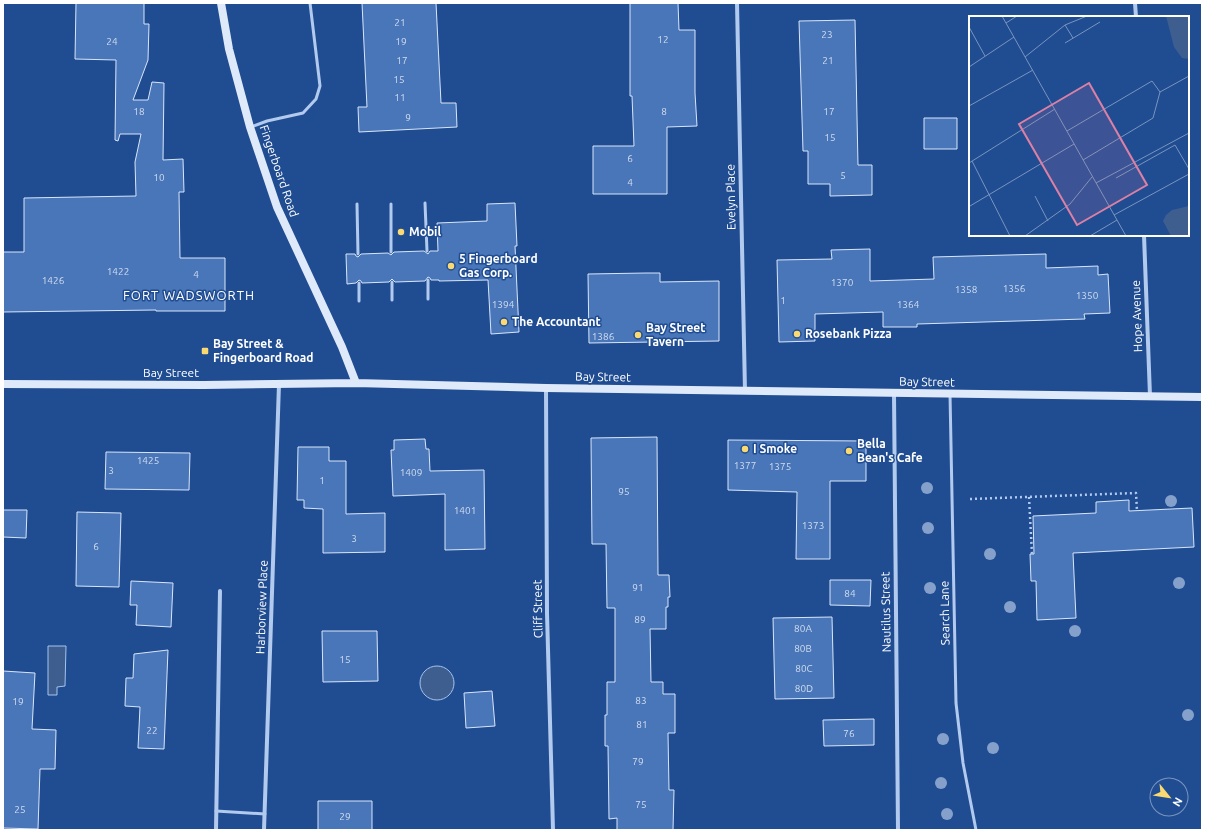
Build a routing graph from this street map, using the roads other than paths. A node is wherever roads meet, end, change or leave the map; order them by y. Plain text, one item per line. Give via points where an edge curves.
1 (221, 3) edge
2 (310, 3) edge
3 (737, 3) edge
4 (1135, 3) edge
5 (1136, 16) edge
6 (250, 127) junction
7 (425, 203) dead end
8 (357, 204) dead end
9 (391, 204) dead end
10 (1144, 236) edge
11 (426, 251) dead end
12 (391, 252) dead end
13 (358, 254) dead end
14 (428, 280) dead end
15 (392, 282) dead end
16 (359, 283) dead end
17 (392, 300) dead end
18 (428, 300) dead end
19 (359, 301) dead end
20 (3, 384) edge
21 (279, 384) junction
22 (356, 384) junction
23 (546, 388) junction
24 (745, 391) junction
25 (894, 394) junction
26 (950, 394) junction
27 (1150, 396) junction
28 (1202, 397) edge
29 (220, 591) dead end
30 (216, 811) junction
31 (265, 814) junction
32 (216, 830) edge
33 (264, 830) edge
34 (553, 830) edge
35 (898, 830) edge
36 (976, 830) edge

1 - 6 main road, Fingerboard Road via 229,48
2 - 6 lane via 320,86 316,99 303,113
3 - 24 street, Evelyn Place
4 - 5 street
6 - 22 main road, Fingerboard Road via 277,207 342,347
7 - 11 lane
8 - 13 lane
9 - 12 lane
10 - 27 street, Hope Avenue
14 - 18 lane
15 - 17 lane
16 - 19 lane
20 - 21 main road, Bay Street
21 - 22 main road, Bay Street
21 - 31 street, Harborview Place
22 - 23 main road, Bay Street
23 - 24 main road, Bay Street
23 - 34 street, Cliff Street via 547,613
24 - 25 main road, Bay Street
25 - 26 main road, Bay Street
25 - 35 street, Nautilus Street
26 - 27 main road, Bay Street
26 - 36 lane, Search Lane via 956,703 963,763
27 - 28 main road, Bay Street
29 - 30 street
30 - 31 lane
30 - 32 street
31 - 33 street, Harborview Place

